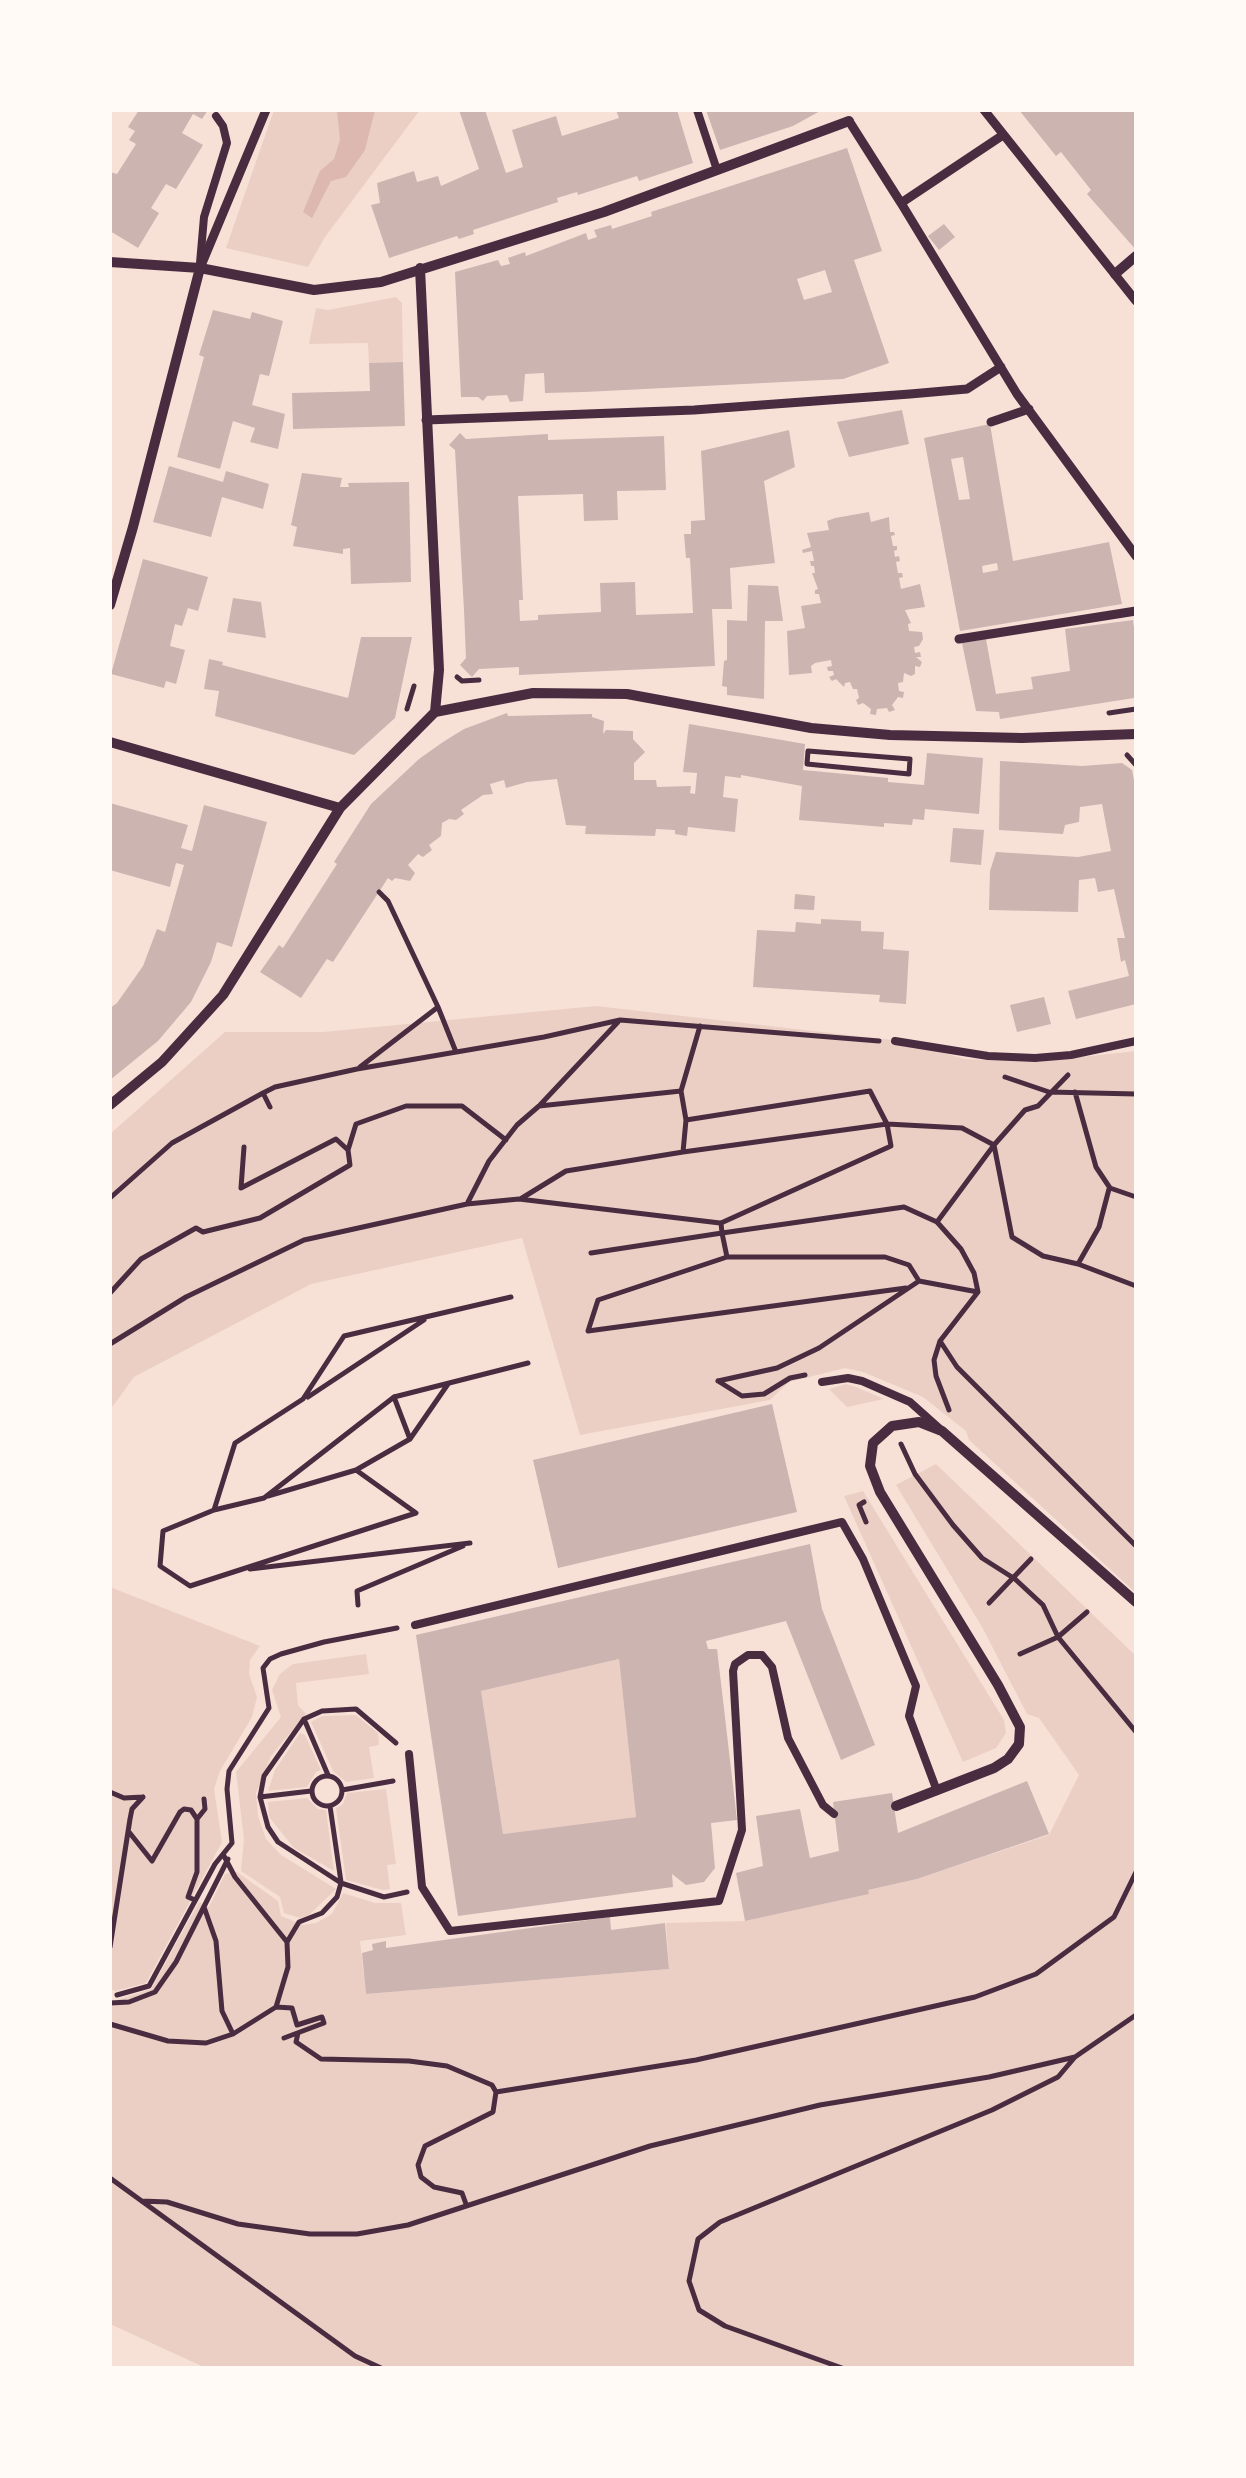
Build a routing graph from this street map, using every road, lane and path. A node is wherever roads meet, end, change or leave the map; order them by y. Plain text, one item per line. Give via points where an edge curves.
1 (266, 110) edge
2 (697, 110) edge
3 (984, 110) edge
4 (216, 116) dead end
5 (849, 121) joint
6 (1003, 136) junction
7 (717, 170) junction
8 (901, 203) junction
9 (1136, 256) edge
10 (110, 262) edge
11 (200, 268) junction
12 (420, 268) junction
13 (1115, 274) junction
14 (1136, 301) edge
15 (1001, 367) junction
16 (1029, 409) junction
17 (426, 420) junction
18 (991, 422) dead end
19 (1136, 556) edge
20 (110, 605) edge
21 (1136, 611) edge
22 (959, 640) dead end
23 (416, 670) dead end
24 (435, 712) junction
25 (401, 721) dead end
26 (1136, 734) edge
27 (110, 742) edge
28 (828, 752) dead end
29 (1122, 753) dead end
30 (870, 755) dead end
31 (1136, 765) edge
32 (340, 808) junction
33 (379, 892) dead end
34 (438, 1007) junction
35 (620, 1020) junction
36 (700, 1026) junction
37 (894, 1041) joint
38 (1136, 1041) edge
39 (456, 1052) junction
40 (357, 1069) junction
41 (681, 1092) junction
42 (1075, 1092) junction
43 (263, 1093) junction
44 (1136, 1094) edge
45 (110, 1105) edge
46 (540, 1106) junction
47 (270, 1107) dead end
48 (686, 1120) junction
49 (887, 1124) junction
50 (507, 1140) junction
51 (994, 1146) junction
52 (244, 1147) dead end
53 (348, 1150) junction
54 (683, 1152) junction
55 (1110, 1188) junction
56 (1136, 1197) edge
57 (110, 1198) edge
58 (519, 1200) junction
59 (467, 1204) junction
60 (937, 1222) junction
61 (721, 1223) junction
62 (722, 1233) junction
63 (592, 1253) dead end
64 (727, 1256) junction
65 (1078, 1264) junction
66 (919, 1282) junction
67 (1136, 1286) edge
68 (906, 1288) junction
69 (110, 1292) edge
70 (978, 1292) junction
71 (511, 1297) dead end
72 (430, 1316) junction
73 (940, 1341) junction
74 (110, 1344) edge
75 (528, 1363) dead end
76 (822, 1382) dead end
77 (449, 1383) junction
78 (764, 1394) dead end
79 (394, 1397) junction
80 (304, 1400) junction
81 (892, 1426) junction
82 (942, 1431) junction
83 (410, 1440) junction
84 (356, 1470) junction
85 (264, 1498) junction
86 (214, 1510) junction
87 (1136, 1546) edge
88 (1032, 1559) dead end
89 (234, 1571) junction
90 (1015, 1578) junction
91 (1136, 1602) edge
92 (989, 1603) dead end
93 (358, 1605) dead end
94 (1087, 1612) dead end
95 (415, 1625) joint
96 (1058, 1637) junction
97 (1020, 1654) dead end
98 (304, 1719) junction
99 (1136, 1732) edge
100 (409, 1754) joint
101 (328, 1775) junction
102 (412, 1777) junction
103 (342, 1790) junction
104 (311, 1791) junction
105 (937, 1791) junction
106 (110, 1792) edge
107 (260, 1797) junction
108 (204, 1798) dead end
109 (330, 1806) junction
110 (896, 1806) dead end
111 (834, 1814) dead end
112 (198, 1820) junction
113 (129, 1832) junction
114 (226, 1858) junction
115 (1136, 1872) edge
116 (341, 1883) junction
117 (422, 1886) junction
118 (199, 1902) junction
119 (288, 1942) junction
120 (110, 1947) edge
121 (117, 1995) dead end
122 (110, 2002) edge
123 (276, 2007) junction
124 (1136, 2015) edge
125 (110, 2024) edge
126 (298, 2033) junction
127 (232, 2034) junction
128 (284, 2038) dead end
129 (1075, 2057) junction
130 (496, 2092) junction
131 (110, 2178) edge
132 (142, 2201) junction
133 (466, 2204) junction
134 (381, 2368) edge
135 (842, 2368) edge

1 - 11 street
2 - 7 lane
3 - 6 street
4 - 11 lane via 227,143 204,217
5 - 7 street
5 - 8 street
6 - 8 street
6 - 13 street
7 - 12 street
8 - 15 street
9 - 13 street
10 - 11 street
11 - 12 street via 314,290 381,282
11 - 20 street
12 - 17 street
13 - 14 street
15 - 16 street
15 - 17 street via 967,388 910,394
16 - 18 street
16 - 19 street
17 - 24 street
21 - 22 street
23 - 25 path
24 - 26 street via 533,693 627,694 811,728 890,735
24 - 32 street
27 - 32 street
28 - 30 path via 808,751 807,764 909,774 910,760
29 - 31 path
32 - 45 street via 223,995 162,1062
33 - 34 path
34 - 39 path
34 - 40 path
35 - 36 path
35 - 39 path
35 - 46 path
36 - 37 path
36 - 41 path
37 - 38 lane via 1035,1058
39 - 40 path
40 - 43 path
41 - 46 path
41 - 48 path
42 - 44 path
42 - 51 path via 1049,1092
42 - 55 path via 1096,1167
43 - 47 path
43 - 57 path via 172,1143
46 - 50 path
48 - 49 path via 870,1091
48 - 54 path
49 - 51 path via 962,1128
49 - 54 path
49 - 61 path via 891,1146
50 - 53 path via 462,1106 406,1106 356,1124
50 - 59 path
51 - 60 path
51 - 65 path via 1012,1237 1043,1256
52 - 53 path via 241,1188 336,1139
53 - 69 path via 350,1165 260,1218 196,1228 141,1259
54 - 58 path via 566,1170
55 - 56 path
55 - 65 path via 1099,1228
58 - 59 path
58 - 61 path
59 - 74 path via 304,1240 186,1297
60 - 62 path via 904,1207
60 - 70 path via 961,1250
61 - 62 path
62 - 63 path
62 - 64 path
64 - 66 path via 884,1257 909,1265
64 - 68 path via 598,1300 588,1331
65 - 67 path
66 - 68 path
66 - 70 path
68 - 78 path via 819,1348 777,1368 718,1381 742,1396
70 - 73 path
71 - 72 path
72 - 80 path
72 - 80 path via 344,1336
73 - 82 path via 936,1376 950,1416
73 - 87 path via 957,1368
75 - 77 path
76 - 82 lane via 862,1381 910,1402
77 - 79 path
77 - 83 path
79 - 83 path
79 - 85 path
80 - 86 path via 235,1444
81 - 82 street via 919,1422
81 - 90 path via 915,1474 953,1525 982,1558
81 - 105 street via 874,1443 870,1466 880,1492 1020,1727 1019,1744 1008,1758
82 - 91 street
83 - 84 path
84 - 85 path
84 - 89 path via 416,1513
85 - 86 path
86 - 89 path via 163,1531 160,1566 190,1586
88 - 90 path
89 - 93 path via 470,1543 357,1592
90 - 92 path
90 - 96 path via 1043,1605
94 - 96 path
95 - 105 lane via 842,1522 916,1686 909,1716
95 - 114 path via 270,1659 263,1668 269,1708 229,1771 232,1843
96 - 97 path
96 - 99 path
98 - 100 path via 322,1710 356,1709
98 - 101 path
98 - 107 path via 264,1776
100 - 102 lane
101 - 103 path
101 - 104 path via 315,1780
102 - 103 path
102 - 117 lane
103 - 109 path
104 - 107 path
104 - 109 path via 315,1801
105 - 110 street
106 - 113 path via 142,1797 132,1809
107 - 116 path via 278,1842
108 - 112 path
109 - 116 path
111 - 117 lane via 788,1738 772,1667 762,1655 748,1655 734,1671 742,1830 719,1900 450,1930
112 - 113 path via 184,1808 152,1862
112 - 118 path via 197,1872 188,1897
113 - 120 path
114 - 118 path
114 - 119 path
114 - 121 path via 215,1864 149,1986
115 - 130 path via 1114,1917 1036,1974 974,1998 696,2060
116 - 117 path via 384,1897
116 - 119 path via 337,1897 322,1913 299,1922
118 - 122 path via 176,1962 155,1992
118 - 127 path via 216,1941 222,2011
119 - 123 path
123 - 126 path via 292,2008 297,2025 322,2017 324,2023
123 - 127 path
124 - 129 path
125 - 127 path via 168,2042 206,2043
126 - 128 path
126 - 130 path via 296,2042 321,2059 446,2066
129 - 133 path via 820,2105 650,2146
129 - 135 path via 1058,2077 992,2110 720,2222 698,2239 688,2282 698,2310
130 - 133 path via 493,2112 424,2146 418,2165 421,2178 462,2193
131 - 132 path
132 - 133 path via 310,2234 408,2225
132 - 134 path via 355,2356

